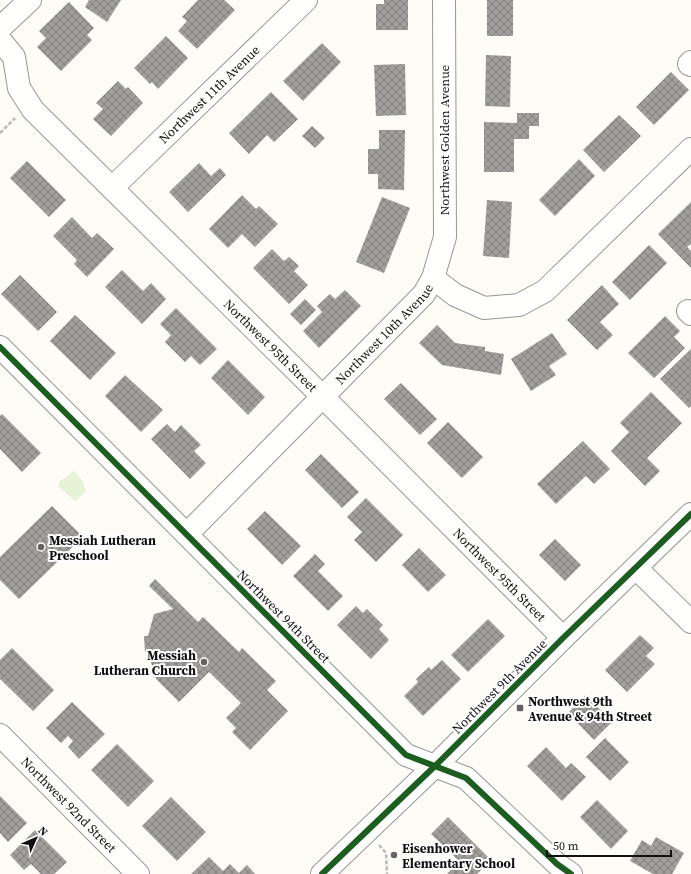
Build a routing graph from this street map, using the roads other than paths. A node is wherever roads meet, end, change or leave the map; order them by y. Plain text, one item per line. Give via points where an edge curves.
1 (30, 0) edge
2 (306, 0) edge
3 (444, 0) edge
4 (0, 28) edge
5 (0, 40) edge
6 (691, 62) edge
7 (691, 65) edge
8 (691, 149) edge
9 (112, 188) junction
10 (433, 278) junction
11 (0, 347) edge
12 (323, 397) junction
13 (691, 514) edge
14 (187, 534) junction
15 (636, 568) junction
16 (691, 622) edge
17 (563, 638) junction
18 (0, 734) edge
19 (435, 766) junction
20 (138, 874) edge
21 (322, 874) edge
22 (571, 874) edge

1 - 4 street
2 - 9 street, Northwest 11th Avenue
3 - 10 street, Northwest Golden Avenue via 445,237
5 - 9 street, Northwest 95th Street via 14,57 19,88 28,105
6 - 7 street
8 - 10 street, Northwest 10th Avenue via 545,291 519,305 484,308 455,295
9 - 12 street, Northwest 95th Street
10 - 12 street, Northwest 10th Avenue via 424,294
11 - 14 street, Northwest 94th Street
12 - 14 street, Northwest 10th Avenue
12 - 17 street, Northwest 95th Street
13 - 15 street, Northwest 9th Avenue
14 - 19 street, Northwest 94th Street via 406,755
15 - 16 street
15 - 17 street, Northwest 9th Avenue
17 - 19 street, Northwest 9th Avenue
18 - 20 street, Northwest 92nd Street
19 - 21 street, Northwest 9th Avenue
19 - 22 street, Northwest 94th Street via 466,778 557,864

